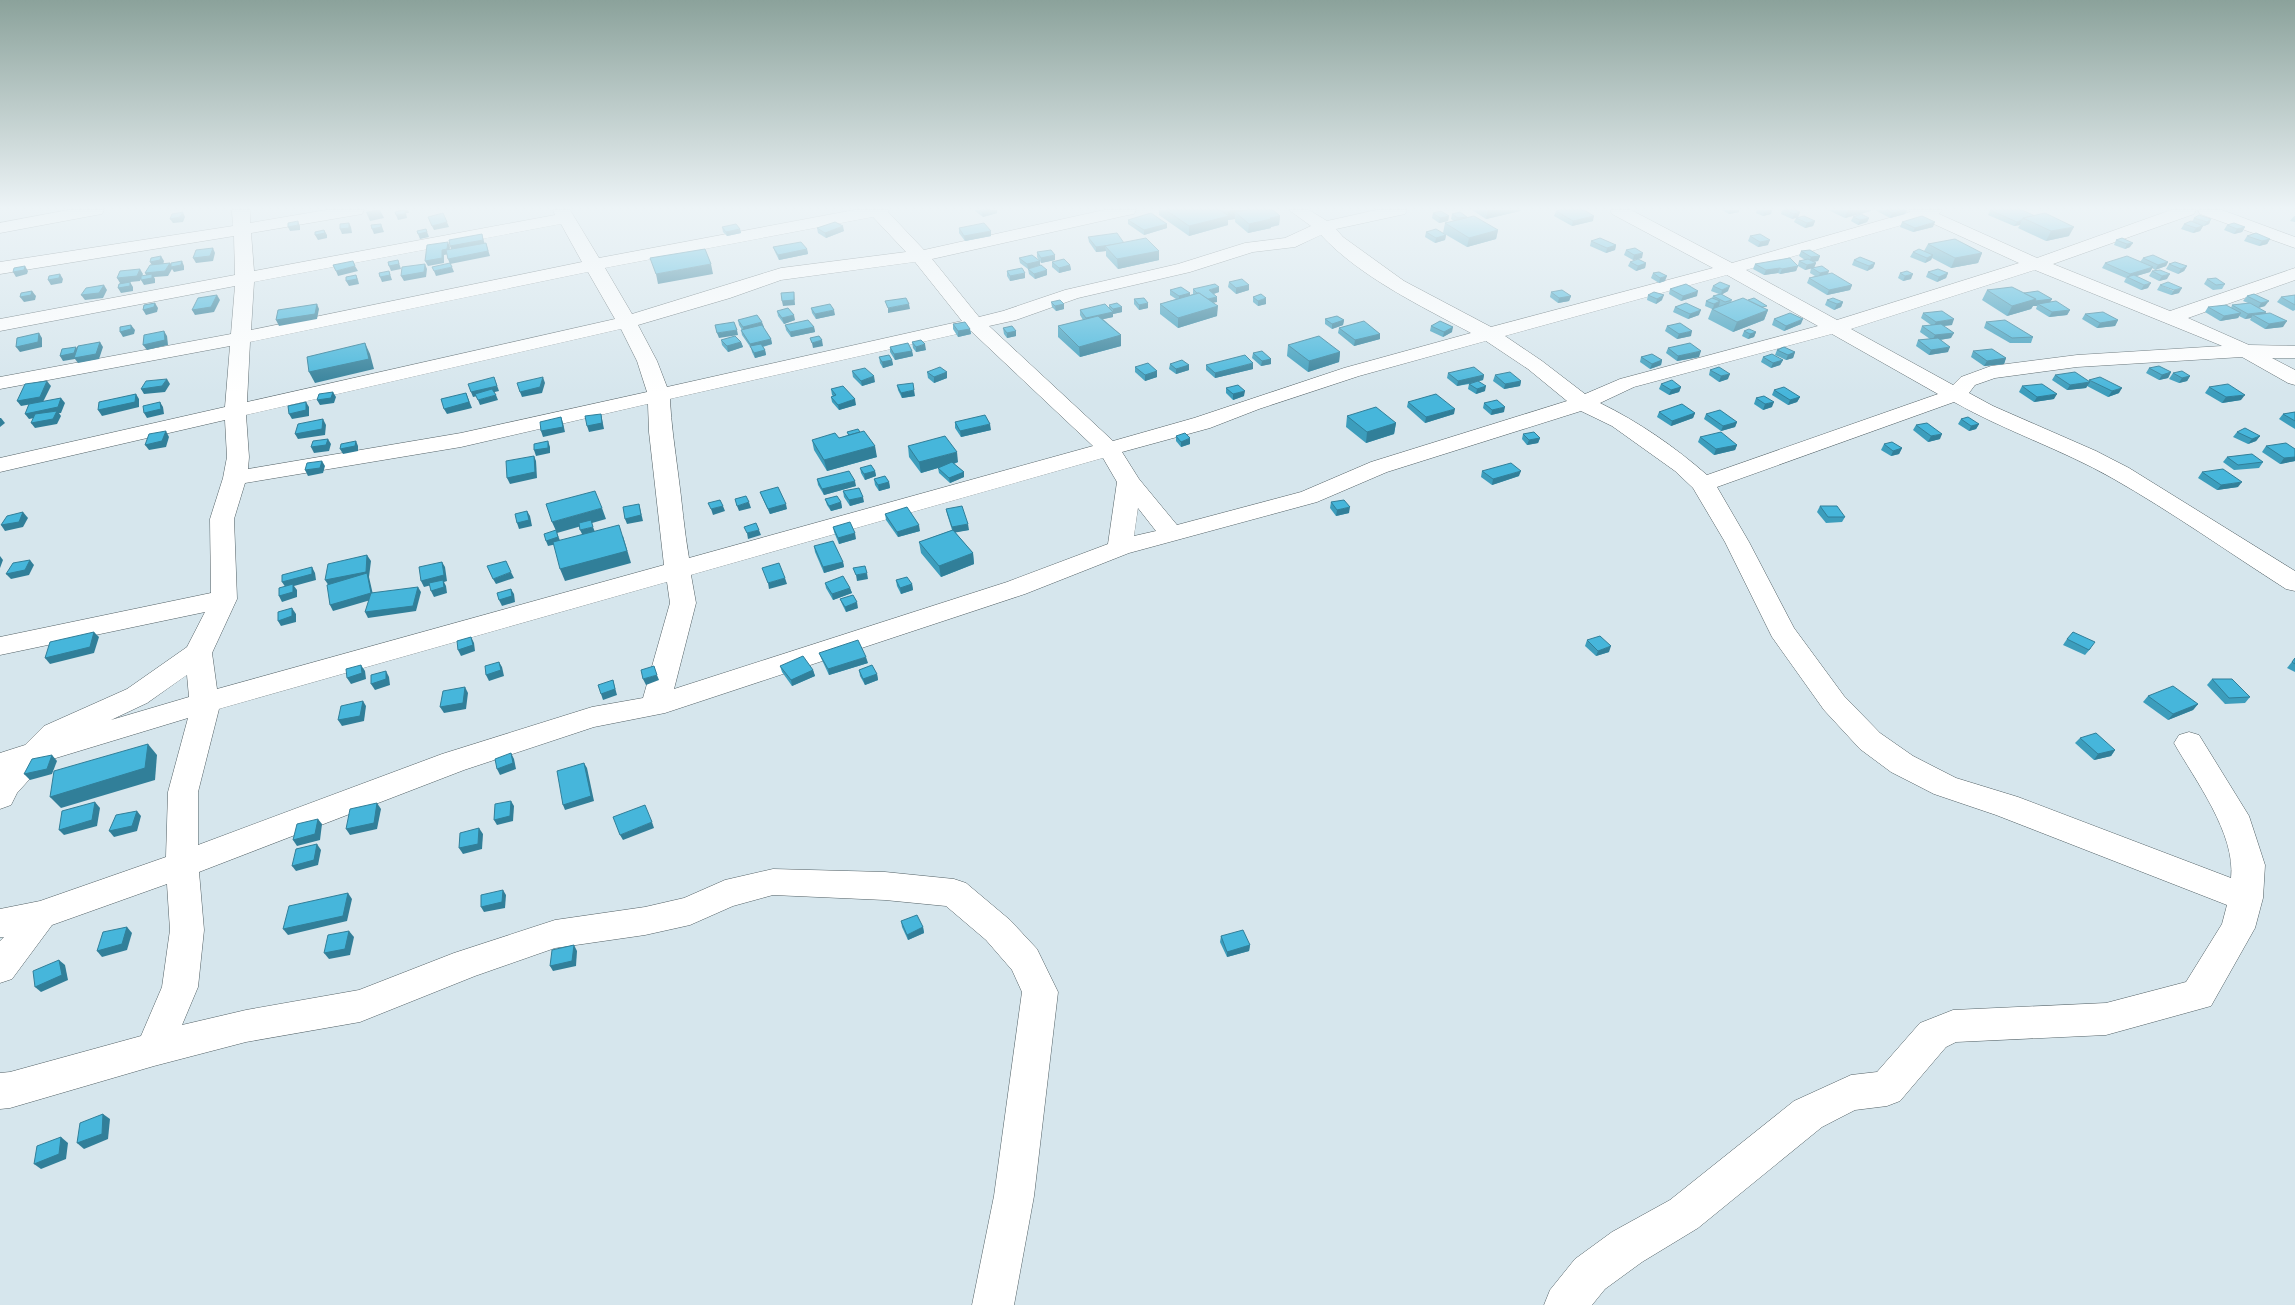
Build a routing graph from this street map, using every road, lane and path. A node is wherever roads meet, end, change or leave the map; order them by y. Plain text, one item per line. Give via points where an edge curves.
1 (244, 271) edge
2 (285, 271) edge
3 (564, 271) edge
4 (597, 271) edge
5 (806, 271) edge
6 (932, 271) edge
7 (1171, 271) edge
8 (1378, 271) edge
9 (1718, 271) edge
10 (1733, 271) edge
11 (2014, 271) edge
12 (2053, 271) edge
13 (2295, 274) edge
14 (245, 279) junction
15 (2170, 318) junction
16 (627, 322) junction
17 (975, 324) junction
18 (0, 325) edge
19 (1836, 327) junction
20 (1487, 333) junction
21 (240, 338) junction
22 (2248, 351) junction
23 (2295, 352) edge
24 (2295, 379) edge
25 (0, 383) edge
26 (1957, 394) junction
27 (659, 396) junction
28 (1584, 403) junction
29 (235, 413) junction
30 (1109, 449) junction
31 (0, 465) edge
32 (235, 478) junction
33 (1129, 482) junction
34 (1703, 484) junction
35 (1172, 534) junction
36 (1120, 548) junction
37 (677, 570) junction
38 (2295, 583) edge
39 (224, 599) junction
40 (0, 646) edge
41 (198, 653) junction
42 (203, 703) junction
43 (655, 706) junction
44 (2189, 743) dead end
45 (34, 753) junction
46 (0, 764) edge
47 (0, 797) edge
48 (182, 865) junction
49 (2246, 898) junction
50 (40, 915) junction
51 (0, 923) edge
52 (0, 968) edge
53 (154, 1050) junction
54 (0, 1091) edge
55 (993, 1305) edge
56 (1565, 1305) edge

1 - 14 street
2 - 14 street
3 - 21 street
4 - 16 street
5 - 16 street via 764,278 723,294
6 - 17 street
7 - 17 street via 1072,294 1040,307
8 - 20 street via 1397,285
9 - 20 street
10 - 19 street
11 - 19 street
12 - 15 street
13 - 15 street
14 - 18 street
14 - 21 street
15 - 22 street
16 - 27 street via 647,361
16 - 29 street
17 - 27 street
17 - 30 street
19 - 26 street
19 - 28 street via 1627,383
20 - 28 street
20 - 30 street via 1262,399 1202,423
21 - 25 street
21 - 29 street
22 - 23 street
22 - 24 street
22 - 26 street via 2105,358 1991,372 1968,381
26 - 34 street
26 - 38 street via 1985,411 2088,456 2147,488
27 - 32 street via 461,440
27 - 37 street via 660,432
28 - 34 street via 1620,421
28 - 35 street via 1379,467 1309,497
29 - 31 street
29 - 32 street via 238,457
30 - 33 street
30 - 37 street
32 - 39 street via 222,519
33 - 35 street
33 - 36 street
34 - 49 street via 1782,631 1834,703 1870,741 1902,764 1945,786 2007,806
35 - 36 street
36 - 43 street via 1016,588
37 - 42 street
37 - 43 street via 683,603
39 - 40 street
39 - 41 street
41 - 42 street
41 - 45 street via 137,696 54,734
42 - 45 street
42 - 48 street via 205,710 184,792
43 - 48 street via 592,717 496,748
44 - 49 street via 2233,816 2249,865
45 - 46 street
45 - 47 street via 4,787
48 - 50 street
48 - 53 street via 187,930 180,987
49 - 56 street via 2238,928 2198,995 2106,1019 1953,1026 1933,1035 1887,1088 1850,1093 1808,1114 1684,1214 1627,1247 1590,1274
50 - 51 street
50 - 52 street
53 - 54 street
53 - 55 street via 246,1026 360,1006 466,964 555,934 681,913 725,894 773,882 885,886 954,893 998,930 1025,960 1040,992 1014,1196

